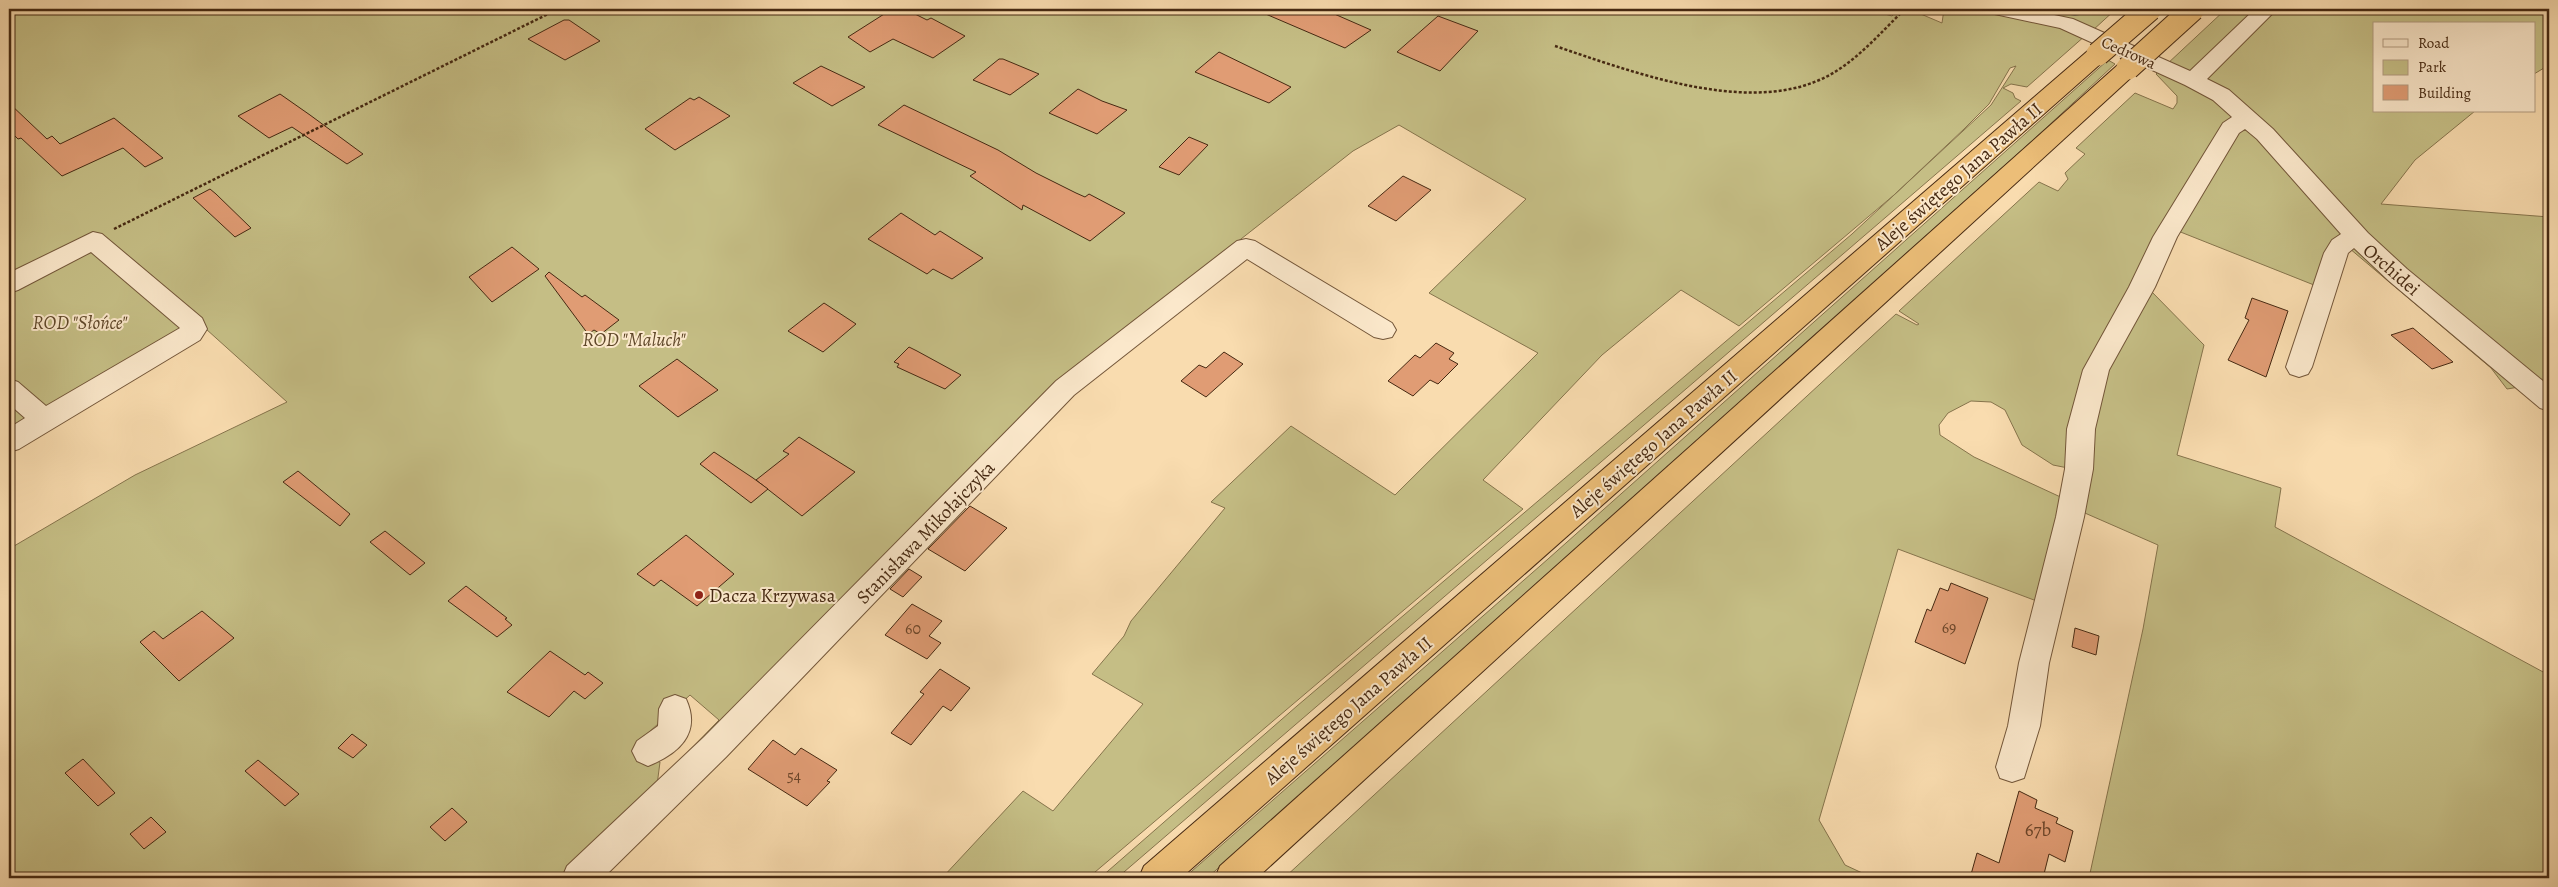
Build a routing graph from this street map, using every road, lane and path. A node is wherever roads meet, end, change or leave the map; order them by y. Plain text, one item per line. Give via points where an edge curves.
1 (558, 9) edge
2 (1905, 9) edge
3 (1997, 9) edge
4 (2150, 9) edge
5 (2193, 9) edge
6 (2267, 9) edge
7 (1555, 46) dead end
8 (2193, 80) junction
9 (2250, 120) junction
10 (114, 230) dead end
11 (2359, 239) junction
12 (9, 284) edge
13 (1384, 330) dead end
14 (2299, 367) dead end
15 (9, 389) edge
16 (2549, 401) edge
17 (44, 420) junction
18 (9, 440) edge
19 (675, 709) dead end
20 (2012, 766) dead end
21 (682, 777) junction
22 (579, 878) edge
23 (1156, 878) edge
24 (1232, 878) edge

1 - 10 path
2 - 7 path via 1835,71 1802,88 1777,92 1682,83
3 - 8 street, Cedrowa via 2066,24
4 - 23 highway, Aleje świętego Jana Pawła II, bridge
5 - 24 highway, Aleje świętego Jana Pawła II, bridge
6 - 8 street
8 - 9 street, Cedrowa via 2221,95
9 - 11 street, Orchidei
9 - 20 street via 2231,128 2165,237 2142,287 2096,370 2081,429 2077,484 2034,663 2024,726
11 - 14 street via 2348,239 2336,253
11 - 16 street, Orchidei
12 - 17 street via 93,240 194,325 191,334
13 - 21 street, Stanisława Mikołajczyka via 1246,247 1065,388
15 - 17 street
17 - 18 street
19 - 21 street via 676,724 656,747
21 - 22 street, Stanisława Mikołajczyka

